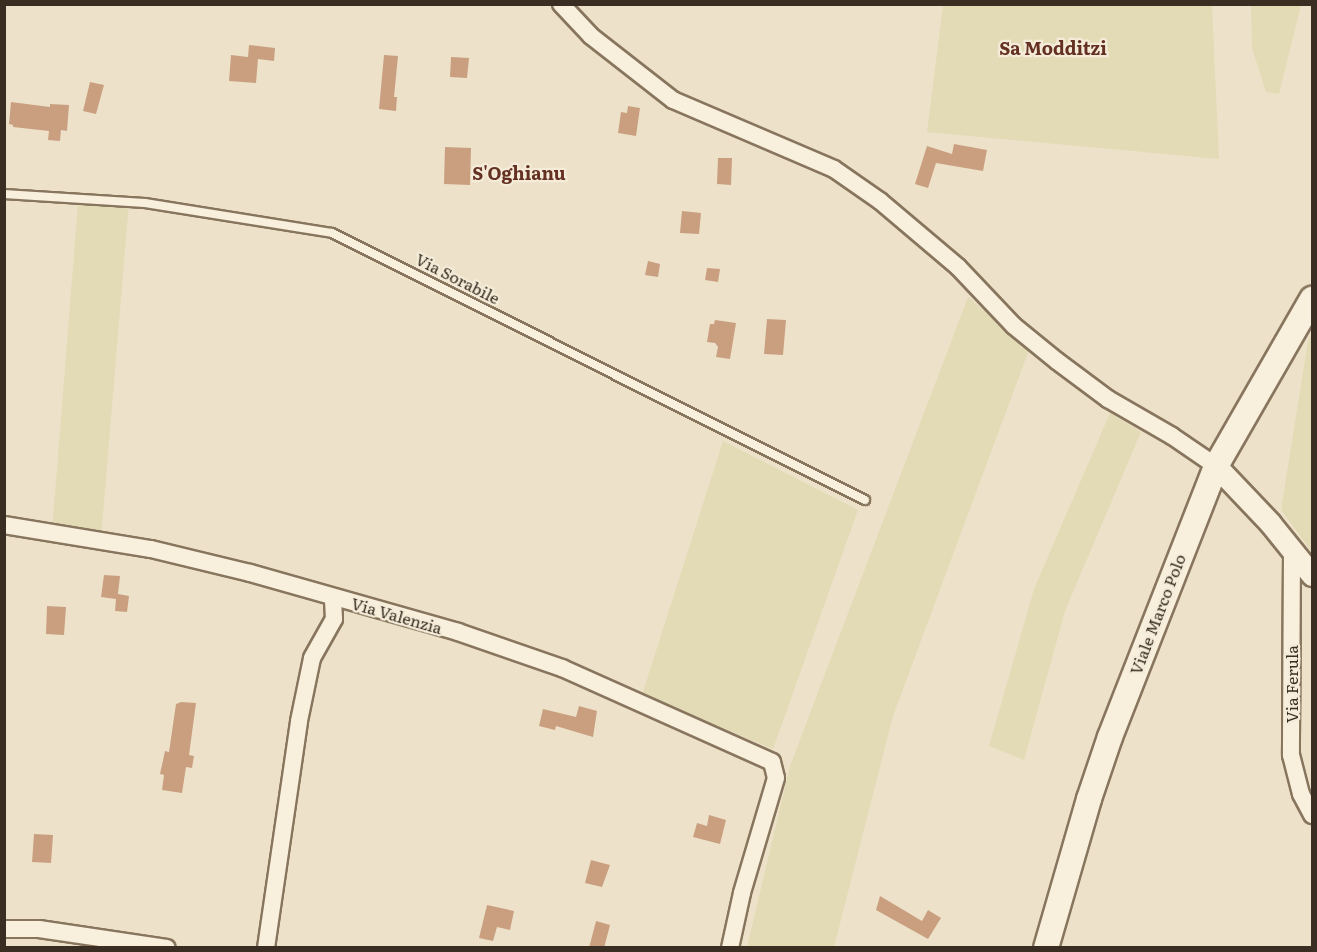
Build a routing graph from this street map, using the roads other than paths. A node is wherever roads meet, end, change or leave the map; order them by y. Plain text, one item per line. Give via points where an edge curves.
1 (561, 4) edge
2 (4, 194) edge
3 (1312, 299) edge
4 (1216, 466) junction
5 (865, 500) dead end
6 (4, 525) edge
7 (1292, 550) junction
8 (1312, 575) edge
9 (333, 597) junction
10 (1312, 814) edge
11 (4, 929) edge
12 (167, 948) edge
13 (266, 948) edge
14 (730, 948) edge
15 (1046, 948) edge

1 - 4 street via 591,36 673,100 834,169 871,195 958,267 1014,326 1048,354 1108,399
2 - 5 lane, Via Sorabile via 145,203 332,233
3 - 4 main road, Viale Marco Polo
4 - 7 street
4 - 15 main road, Viale Marco Polo via 1110,737
6 - 9 street, Via Valenzia via 151,549
7 - 8 street
7 - 10 street, Via Ferula via 1291,755 1301,794
9 - 13 street via 334,619 312,658 298,720
9 - 14 street, Via Valenzia via 458,632 562,669 772,762 776,778
11 - 12 street via 39,929

